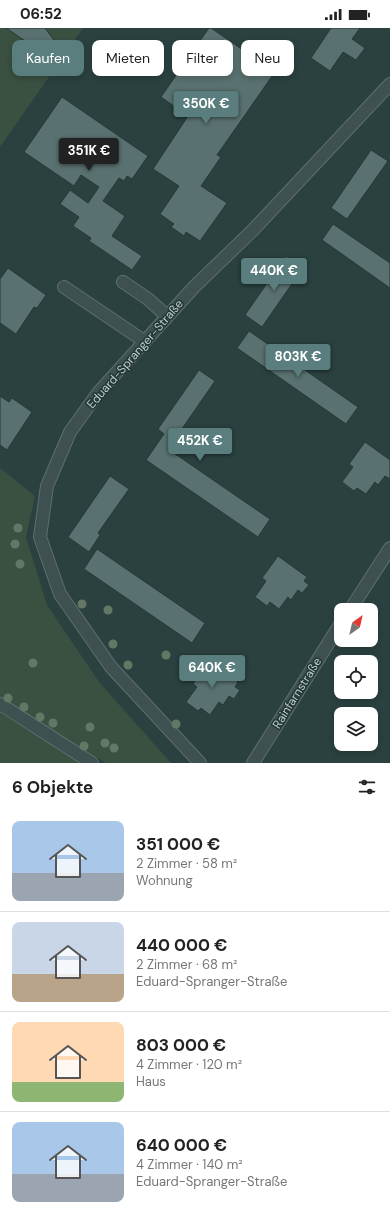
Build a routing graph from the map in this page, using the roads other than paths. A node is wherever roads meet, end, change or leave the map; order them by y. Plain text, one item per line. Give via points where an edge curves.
1 (390, 84) edge
2 (123, 282) dead end
3 (64, 287) dead end
4 (167, 316) junction
5 (144, 341) junction
6 (390, 548) edge
7 (355, 603) edge
8 (334, 635) edge
9 (0, 704) edge
10 (92, 763) edge
11 (200, 763) edge
12 (253, 763) edge

1 - 4 street, Eduard-Spranger-Straße via 253,230
2 - 4 street
3 - 5 street
4 - 5 street, Eduard-Spranger-Straße
5 - 11 street, Eduard-Spranger-Straße via 98,393 70,432 47,486 40,537 60,594 111,667
6 - 7 street
8 - 12 street, Rainfarnstraße
9 - 10 street

